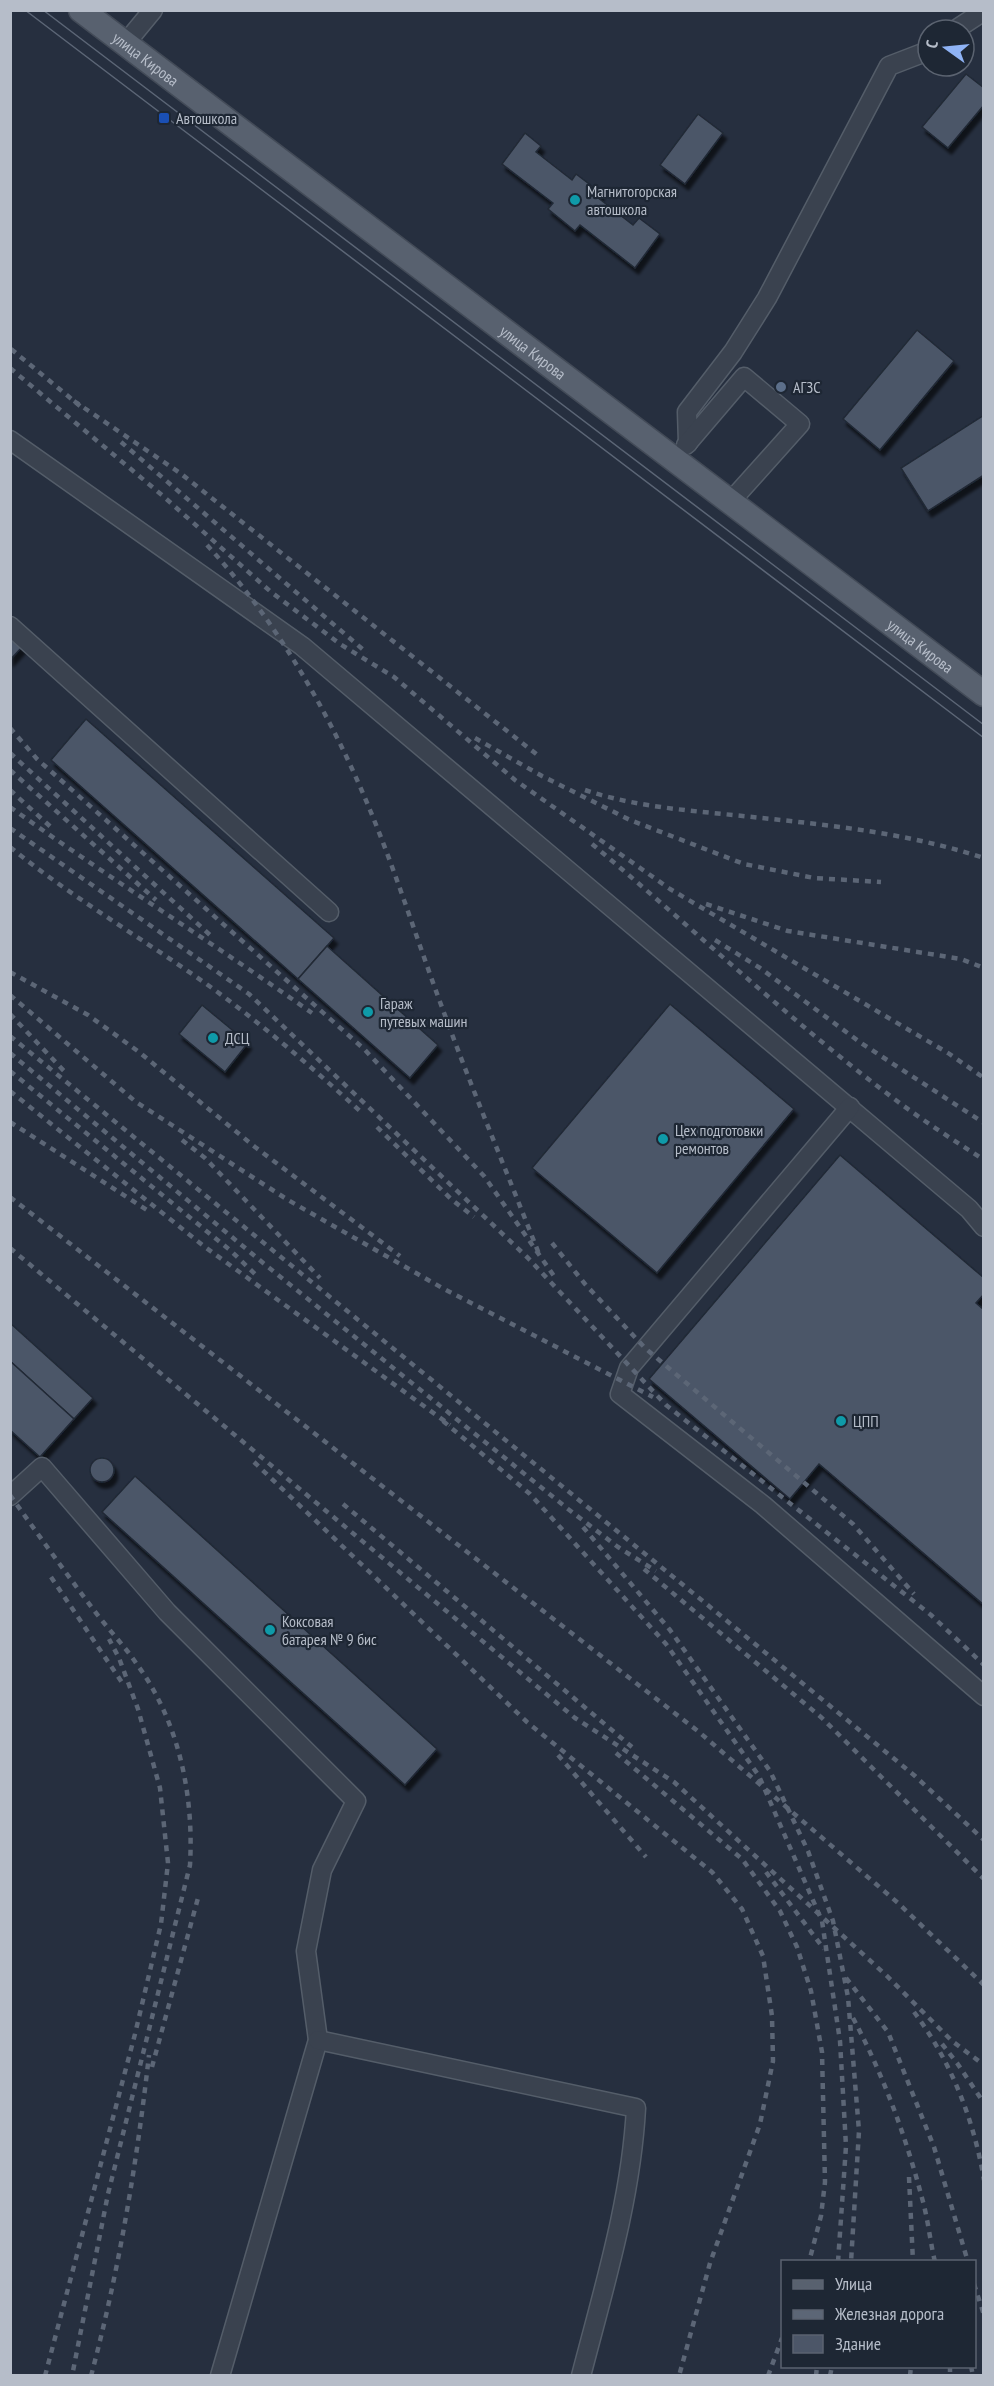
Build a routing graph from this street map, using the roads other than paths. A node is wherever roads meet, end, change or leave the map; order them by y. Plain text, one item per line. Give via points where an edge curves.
1 (81, 10) edge
2 (153, 10) edge
3 (124, 44) junction
4 (916, 56) edge
5 (10, 440) edge
6 (682, 451) junction
7 (731, 501) junction
8 (10, 626) edge
9 (984, 694) edge
10 (329, 912) dead end
11 (850, 1107) junction
12 (984, 1227) edge
13 (10, 1496) edge
14 (984, 1696) edge
15 (318, 2040) junction
16 (220, 2376) edge
17 (581, 2376) edge

1 - 3 main road, улица Кирова
2 - 3 street
3 - 6 main road, улица Кирова
4 - 6 street via 889,66 767,298 733,352 687,412
5 - 11 street via 302,646
6 - 7 main road, улица Кирова
6 - 7 street via 744,377 800,424
7 - 9 main road, улица Кирова
8 - 10 street
11 - 12 street via 969,1209
11 - 14 street via 629,1368 620,1394 763,1505
13 - 15 street via 42,1467 167,1612 356,1800 322,1870 306,1951
15 - 16 street
15 - 17 street via 636,2108 633,2157 619,2230

